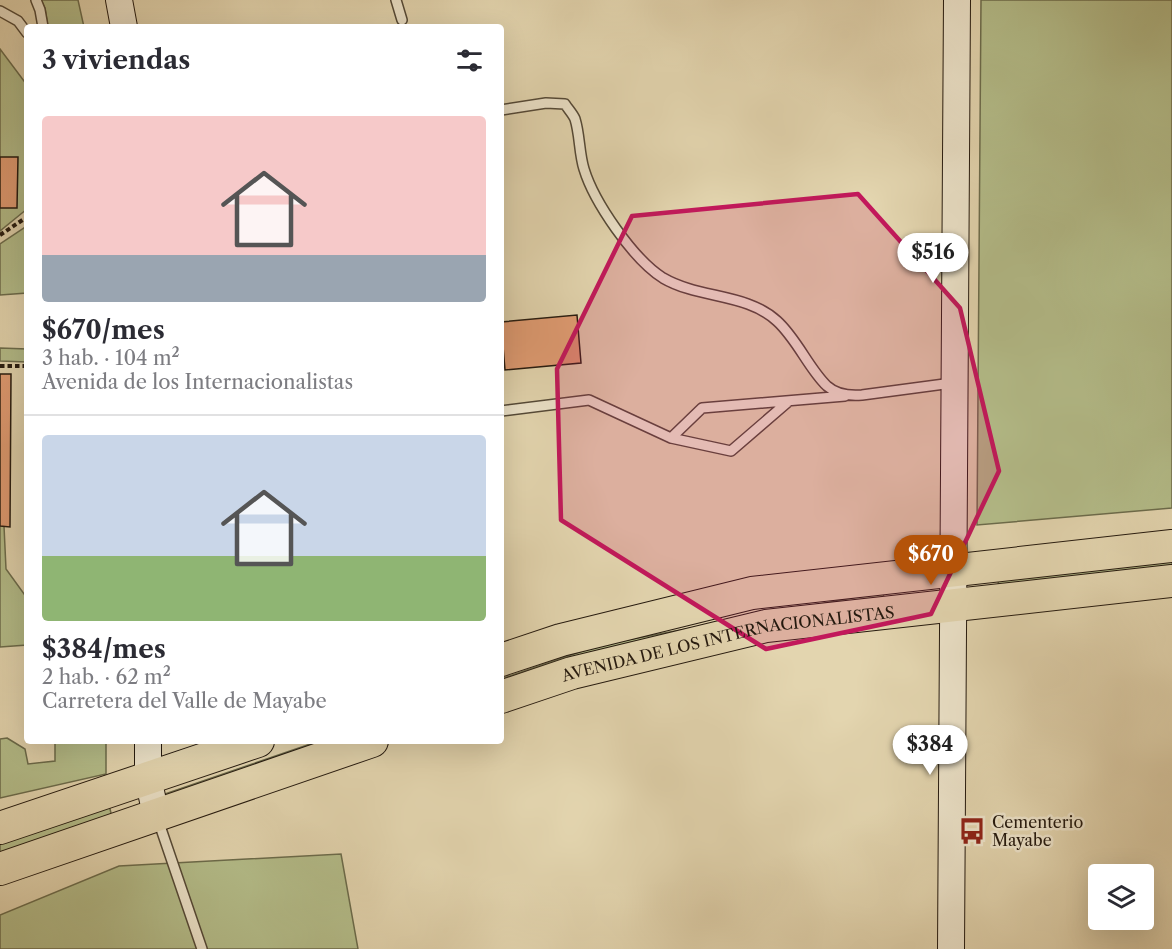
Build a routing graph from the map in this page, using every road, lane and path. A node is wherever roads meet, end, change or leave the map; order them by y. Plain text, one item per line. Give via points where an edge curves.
1 (36, 0) edge
2 (119, 0) edge
3 (396, 0) edge
4 (957, 0) edge
5 (0, 11) edge
6 (402, 20) dead end
7 (42, 24) edge
8 (123, 24) edge
9 (24, 29) edge
10 (504, 110) edge
11 (24, 219) edge
12 (0, 235) edge
13 (0, 366) edge
14 (24, 366) edge
15 (954, 382) junction
16 (847, 396) junction
17 (789, 401) junction
18 (504, 411) edge
19 (671, 438) junction
20 (1172, 546) edge
21 (952, 569) junction
22 (1172, 581) edge
23 (952, 604) junction
24 (504, 659) edge
25 (504, 696) edge
26 (148, 744) edge
27 (249, 744) edge
28 (363, 744) edge
29 (148, 778) junction
30 (156, 815) junction
31 (0, 828) edge
32 (0, 869) edge
33 (202, 949) edge
34 (951, 949) edge

1 - 7 lane
2 - 8 main road
3 - 6 lane
4 - 15 main road
5 - 9 lane
10 - 16 lane via 565,104 574,118 584,168 598,198 641,260 682,288 757,306 795,341 828,386
11 - 12 path
13 - 14 path
15 - 16 lane
15 - 21 main road
16 - 17 lane
17 - 19 lane via 702,408
17 - 19 lane via 731,451
18 - 19 lane via 590,400
20 - 21 highway
21 - 23 main road
21 - 24 highway via 752,593 561,640
22 - 23 highway, AVENIDA DE LOS INTERNACIONALISTAS
23 - 25 highway, AVENIDA DE LOS INTERNACIONALISTAS via 766,626 572,672
23 - 34 main road
26 - 29 main road
27 - 29 highway
28 - 30 highway
29 - 30 main road
29 - 31 highway
30 - 32 highway
30 - 33 lane

